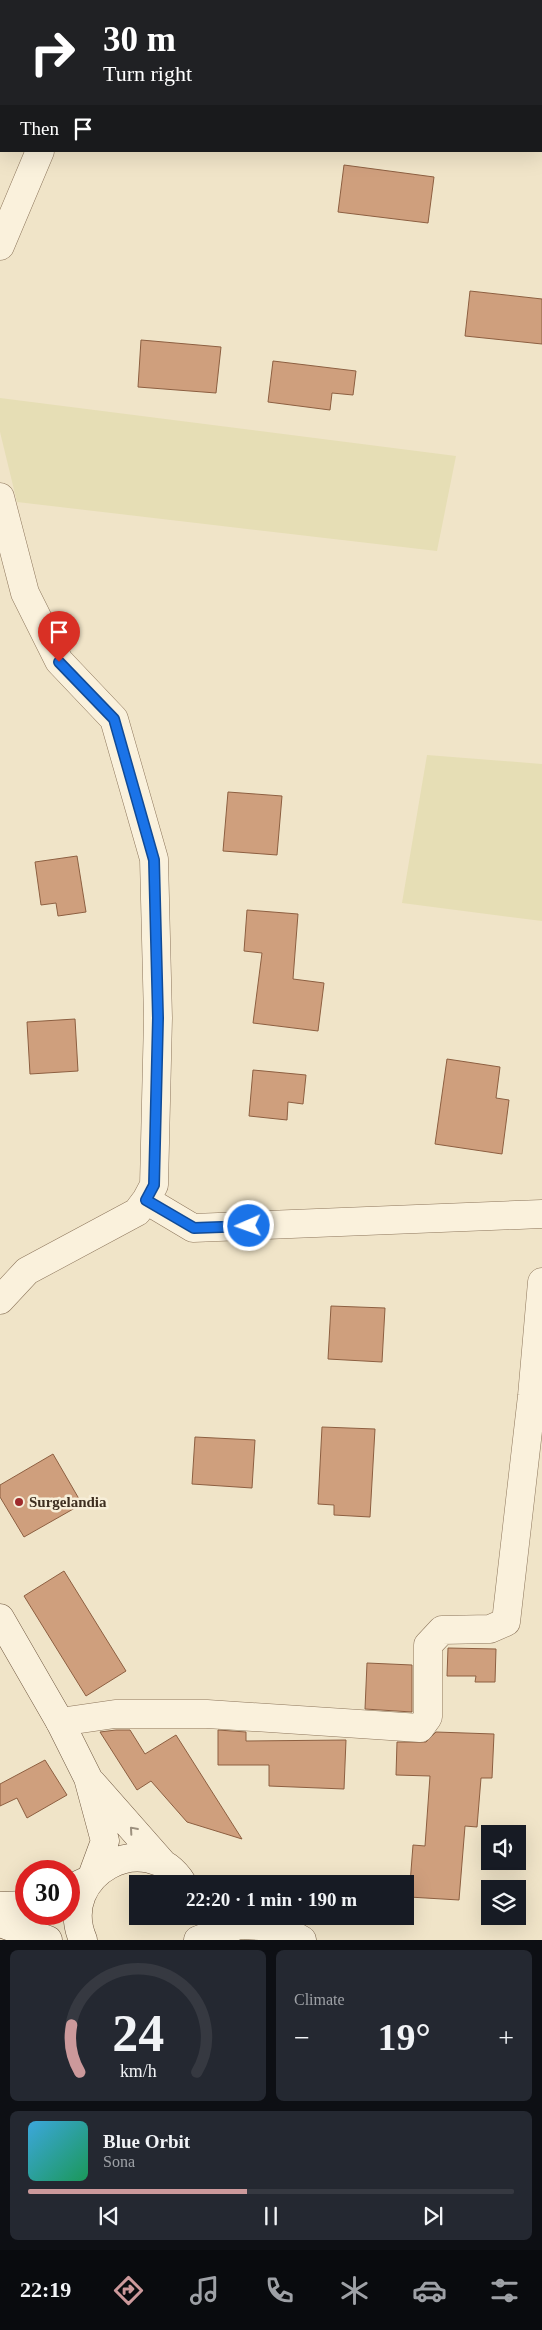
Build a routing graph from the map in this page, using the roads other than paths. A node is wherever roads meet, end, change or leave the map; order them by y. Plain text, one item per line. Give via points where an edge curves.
1 (40, 152) edge
2 (1, 242) edge
3 (0, 497) edge
4 (146, 1200) junction
5 (542, 1214) edge
6 (542, 1282) edge
7 (0, 1300) edge
8 (0, 1618) edge
9 (60, 1722) junction
10 (88, 1778) junction
11 (174, 1875) edge
12 (80, 1884) edge
13 (80, 1900) edge
14 (15, 1905) edge
15 (0, 1906) edge
16 (0, 1923) edge
17 (78, 1925) edge
18 (191, 1925) edge
19 (281, 1928) edge
20 (48, 1940) edge
21 (83, 1940) edge
22 (188, 1940) edge
23 (198, 1940) edge

1 - 2 street
3 - 4 street via 24,593 59,662 114,719 154,860 158,1018 154,1185
4 - 5 street via 194,1228
4 - 7 street via 137,1212 27,1271
6 - 9 street via 506,1622 490,1629 442,1630 428,1645 428,1717 420,1728 207,1714 115,1714
8 - 9 street
9 - 10 street
11 -> 10 street
10 - 12 street via 105,1841
11 - 12 street via 149,1860 131,1858 112,1863
12 - 13 street via 83,1892
14 - 15 street
16 - 20 street
17 - 21 street
18 - 22 street
19 - 23 street via 239,1925

